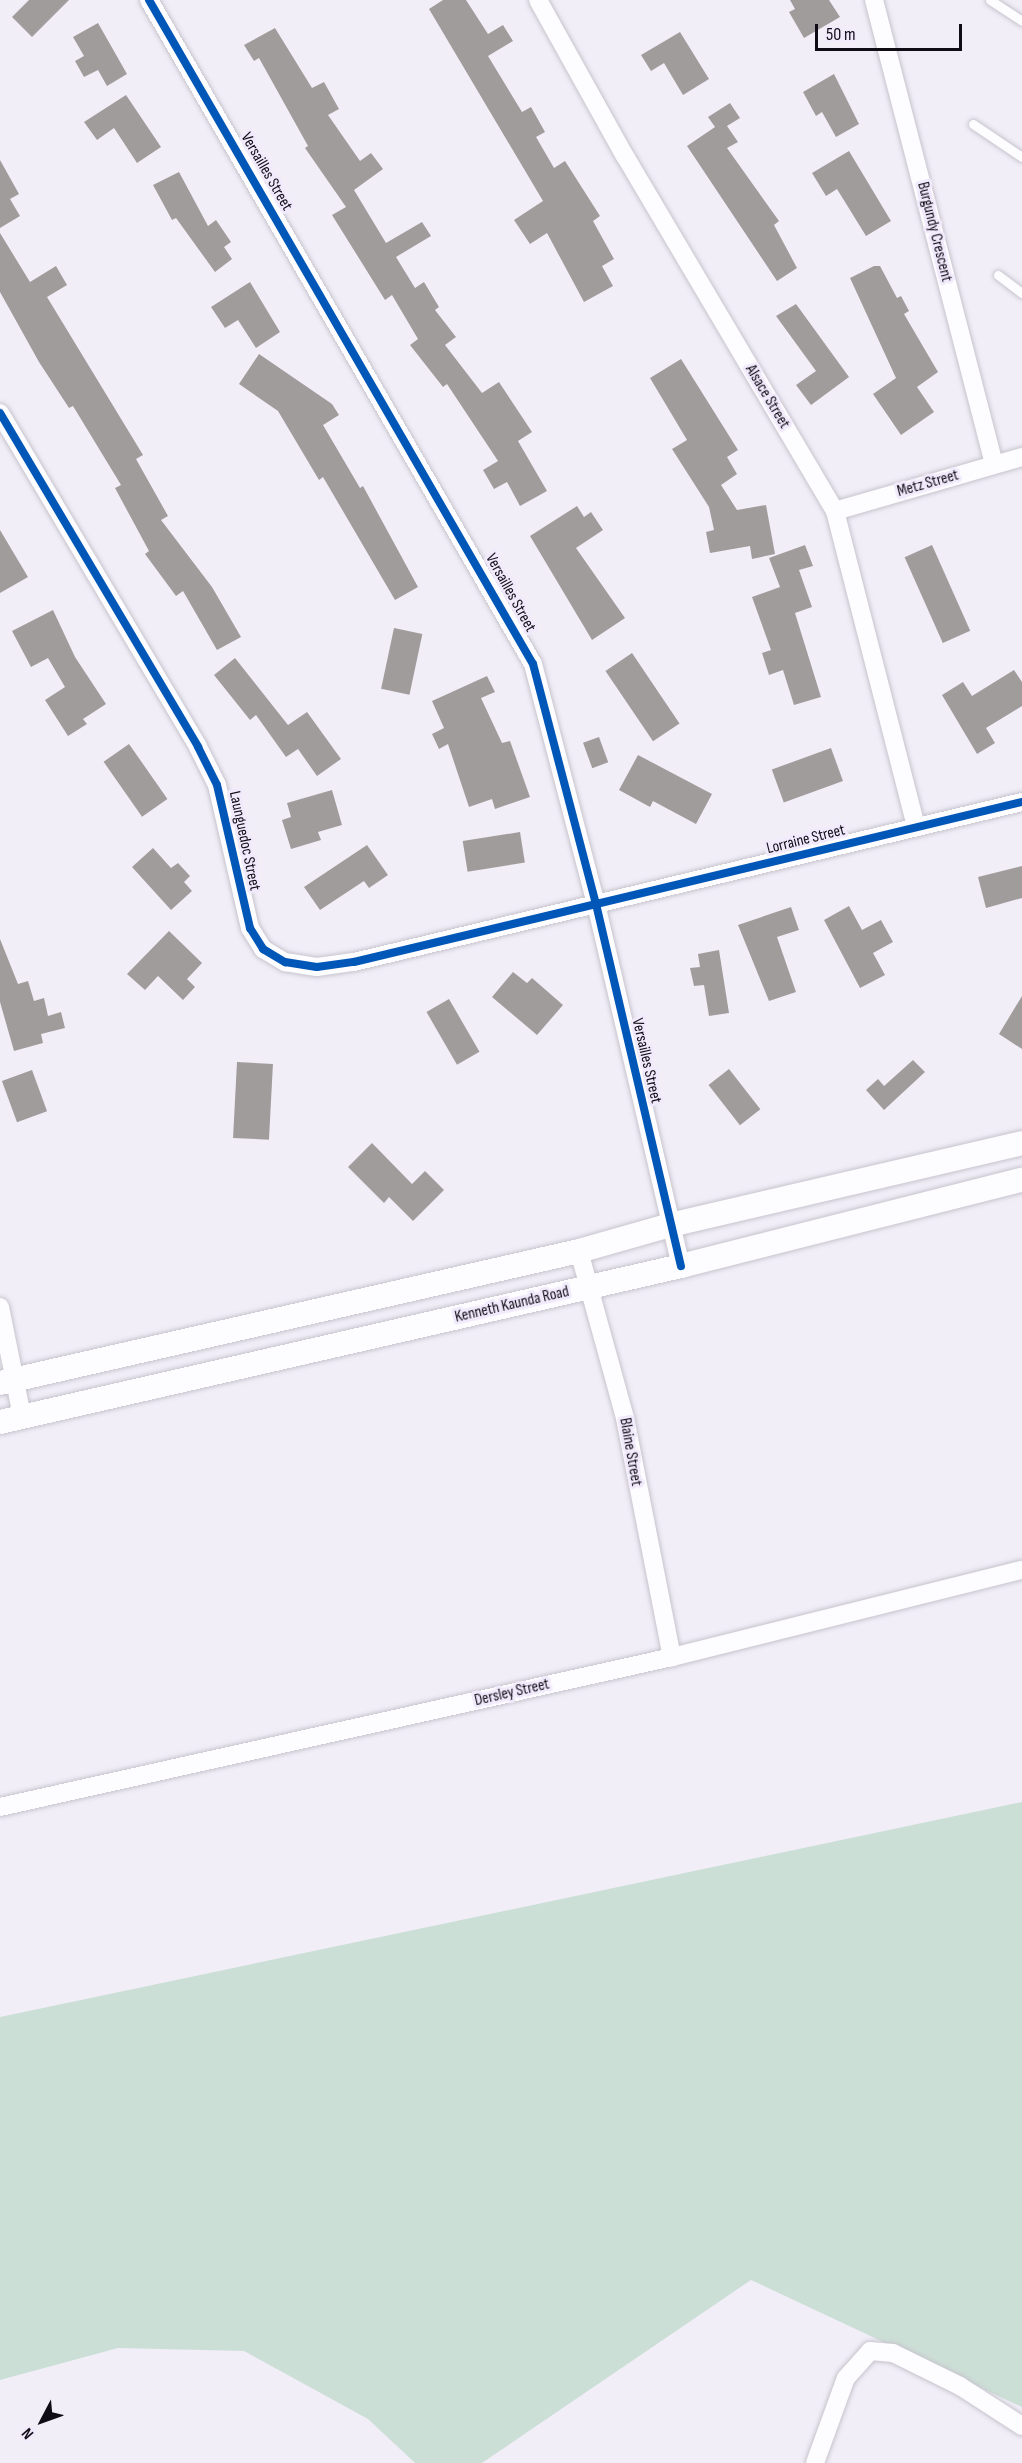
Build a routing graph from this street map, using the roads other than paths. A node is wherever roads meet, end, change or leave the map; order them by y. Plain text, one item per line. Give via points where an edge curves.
1 (149, 0) edge
2 (538, 0) edge
3 (874, 0) edge
4 (990, 0) edge
5 (1022, 21) edge
6 (973, 124) dead end
7 (1022, 157) edge
8 (998, 275) dead end
9 (1022, 292) edge
10 (0, 413) edge
11 (1022, 457) edge
12 (994, 464) junction
13 (835, 511) junction
14 (1022, 802) edge
15 (916, 827) junction
16 (596, 904) junction
17 (1022, 1143) edge
18 (1022, 1180) edge
19 (670, 1225) junction
20 (579, 1251) junction
21 (681, 1266) junction
22 (591, 1287) junction
23 (0, 1307) edge
24 (8, 1381) edge
25 (11, 1419) edge
26 (1022, 1570) edge
27 (672, 1657) junction
28 (0, 1807) edge
29 (1022, 2426) edge
30 (815, 2463) edge

1 - 16 street, Versailles Street via 518,632 545,703
2 - 13 street, Alsace Street via 625,156
3 - 12 street, Burgundy Crescent
4 - 5 lane
6 - 7 lane
8 - 9 lane
10 - 16 street, Launguedoc Street via 213,776 228,823 250,928 263,948 297,966 326,966
11 - 12 street, Metz Street
12 - 13 street, Metz Street
13 - 15 street, Alsace Street
14 - 15 street, Lorraine Street
15 - 16 street, Lorraine Street
16 - 19 street, Versailles Street
17 - 19 main road
18 - 21 main road, Kenneth Kaunda Road
19 - 20 main road
19 - 21 street, Versailles Street
20 - 22 street, Blaine Street
20 - 24 main road
21 - 22 main road, Kenneth Kaunda Road
22 - 25 main road, Kenneth Kaunda Road
22 - 27 street, Blaine Street via 625,1418 652,1572
23 - 24 street
24 - 25 street
26 - 27 street, Dersley Street
27 - 28 street, Dersley Street
29 - 30 street via 960,2386 892,2353 870,2351 846,2378

